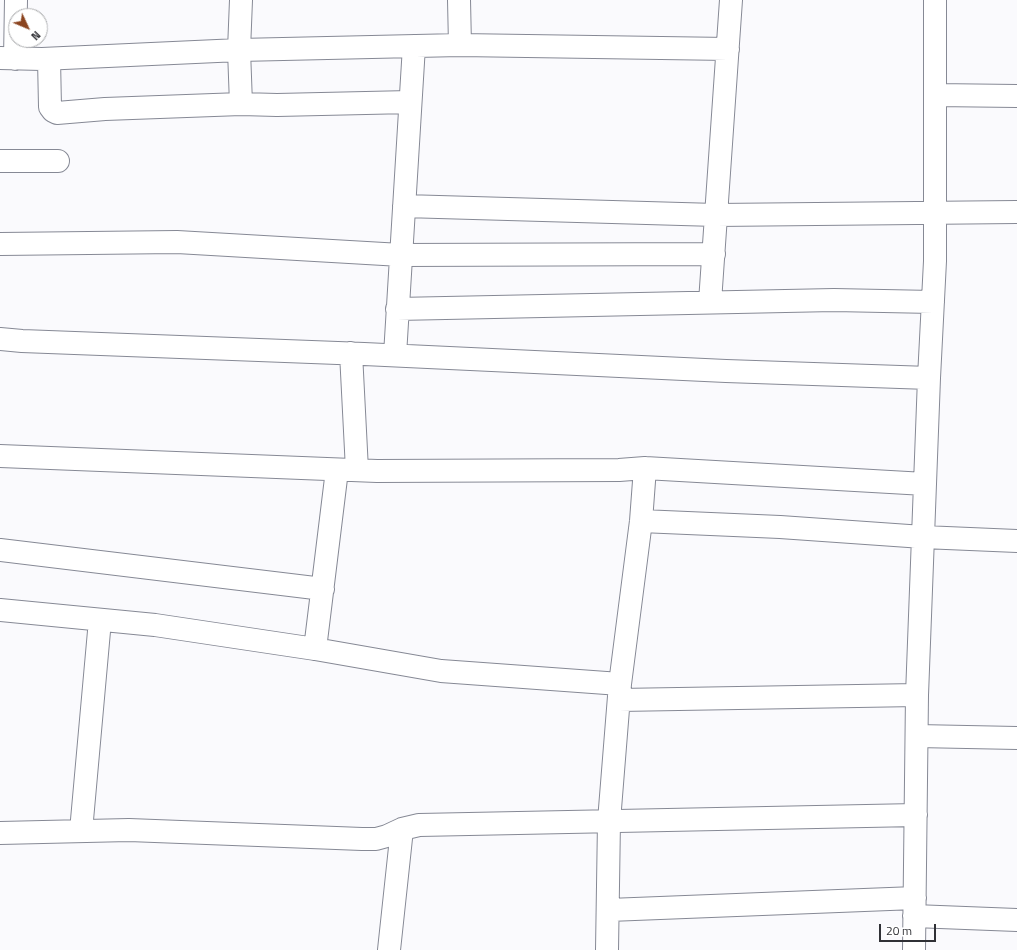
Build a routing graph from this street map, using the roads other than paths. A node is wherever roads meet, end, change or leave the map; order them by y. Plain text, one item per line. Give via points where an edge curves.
1 (16, 0) edge
2 (241, 0) edge
3 (459, 0) edge
4 (731, 0) edge
5 (935, 0) edge
6 (460, 45) junction
7 (414, 46) junction
8 (728, 49) junction
9 (239, 50) junction
10 (7, 59) edge
11 (48, 59) junction
12 (935, 95) junction
13 (1017, 96) edge
14 (410, 102) junction
15 (241, 104) junction
16 (0, 161) edge
17 (58, 161) dead end
18 (404, 206) junction
19 (1017, 212) edge
20 (935, 213) junction
21 (716, 215) junction
22 (0, 244) edge
23 (714, 254) junction
24 (401, 255) junction
25 (710, 302) junction
26 (933, 302) junction
27 (397, 308) junction
28 (0, 339) edge
29 (351, 354) junction
30 (395, 355) junction
31 (929, 378) junction
32 (0, 456) edge
33 (645, 468) junction
34 (347, 470) junction
35 (925, 484) junction
36 (641, 521) junction
37 (923, 537) junction
38 (1017, 541) edge
39 (0, 550) edge
40 (323, 589) junction
41 (0, 610) edge
42 (100, 620) junction
43 (315, 649) junction
44 (619, 692) junction
45 (917, 695) junction
46 (917, 736) junction
47 (1017, 738) edge
48 (916, 815) junction
49 (609, 821) junction
50 (402, 829) junction
51 (81, 831) junction
52 (0, 833) edge
53 (914, 907) junction
54 (609, 910) junction
55 (1017, 920) edge
56 (389, 950) edge
57 (607, 950) edge
58 (914, 950) edge

1 - 10 street
2 - 9 street
3 - 6 street
4 - 8 street
5 - 12 street
6 - 7 street
6 - 8 street
7 - 9 street
7 - 14 street
8 - 21 street
9 - 11 street
9 - 15 street
10 - 11 street
11 - 15 street via 50,107 56,113
12 - 13 street
12 - 20 street
14 - 15 street
14 - 18 street
16 - 17 street
18 - 21 street
18 - 24 street
19 - 20 street
20 - 21 street
20 - 26 street
21 - 23 street
22 - 24 street via 177,242
23 - 24 street
23 - 25 street
24 - 27 street
25 - 26 street
25 - 27 street
26 - 31 street
27 - 30 street
28 - 29 street
29 - 30 street
29 - 34 street
30 - 31 street
31 - 35 street
32 - 34 street
33 - 34 street
33 - 35 street
33 - 36 street
34 - 40 street
35 - 37 street
36 - 37 street
36 - 44 street
37 - 38 street
37 - 45 street
39 - 40 street
40 - 43 street
41 - 42 street
42 - 43 street via 155,625
42 - 51 street
43 - 44 street via 441,671
44 - 45 street
44 - 49 street
45 - 46 street
46 - 47 street
46 - 48 street
48 - 49 street
48 - 53 street
49 - 50 street via 419,825
49 - 54 street
50 - 51 street via 376,839 129,830
50 - 56 street
51 - 52 street
53 - 54 street
53 - 55 street
53 - 58 street
54 - 57 street

